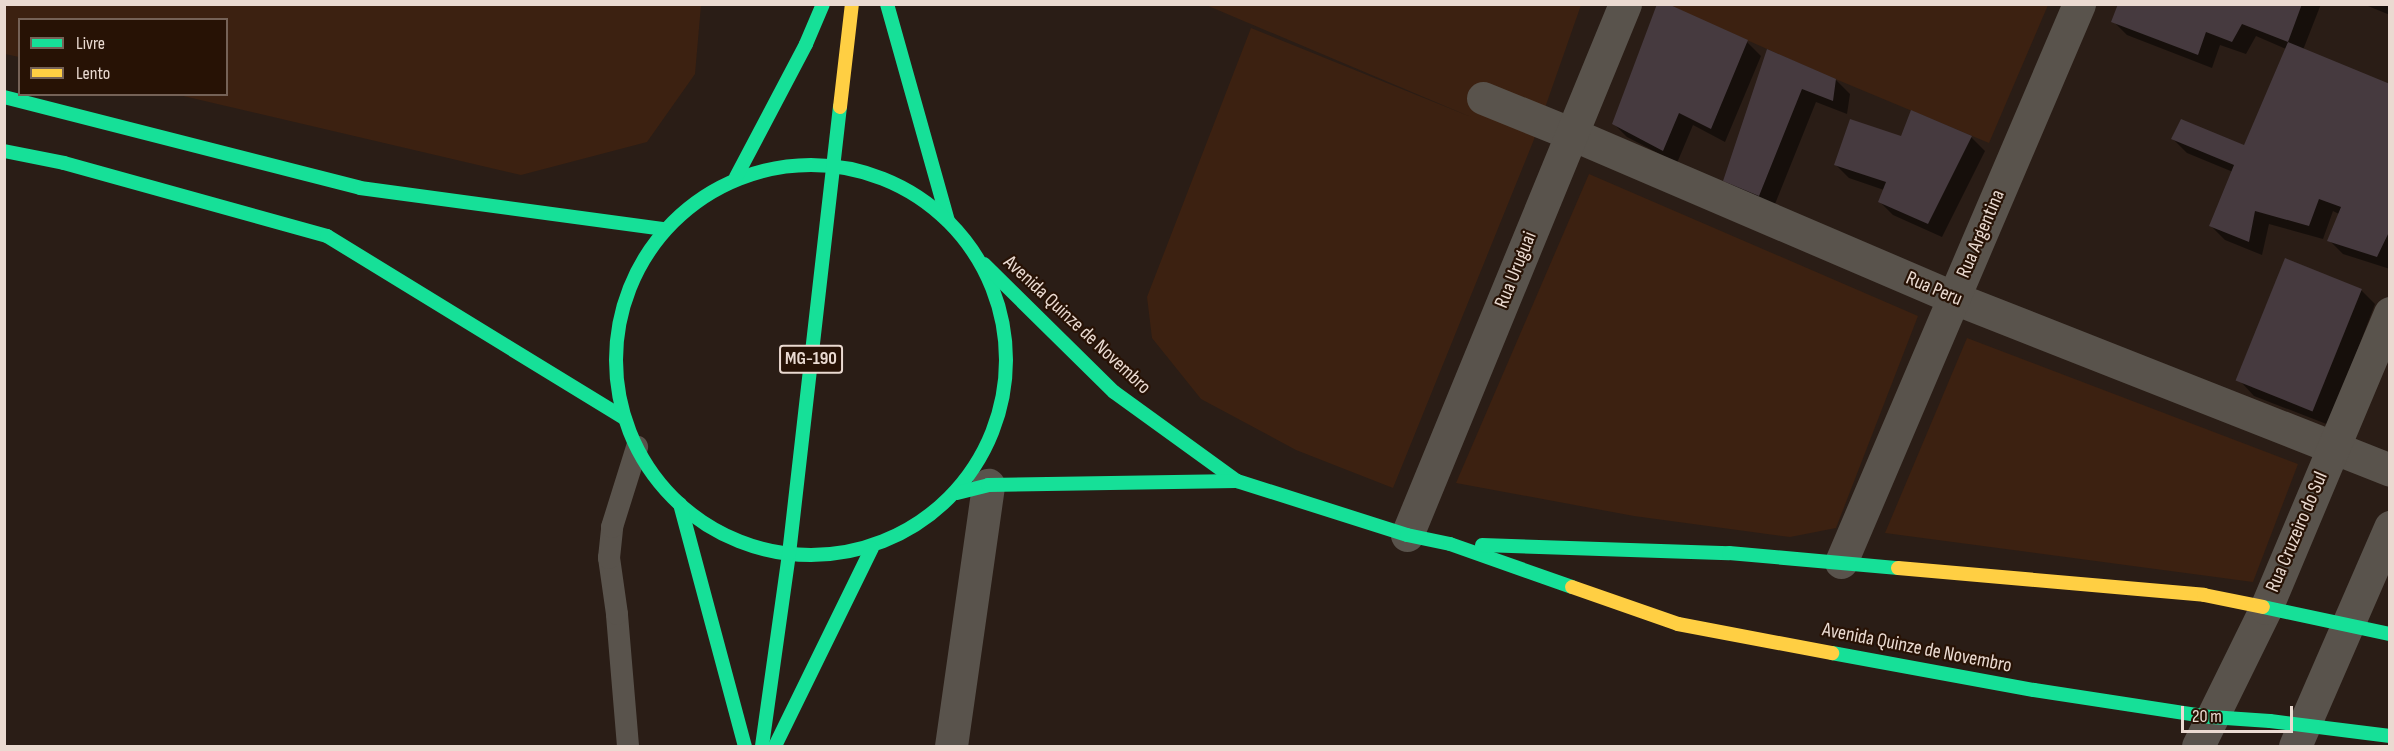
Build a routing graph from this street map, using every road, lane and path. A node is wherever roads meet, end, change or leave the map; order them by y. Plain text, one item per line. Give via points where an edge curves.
1 (823, 4) edge
2 (852, 4) edge
3 (887, 4) edge
4 (1625, 4) edge
5 (2079, 4) edge
6 (4, 97) edge
7 (1483, 99) dead end
8 (1572, 134) junction
9 (4, 151) edge
10 (832, 163) junction
11 (736, 177) junction
12 (948, 220) junction
13 (663, 229) junction
14 (980, 260) junction
15 (1954, 298) junction
16 (2390, 313) edge
17 (624, 418) junction
18 (637, 447) junction
19 (2332, 448) junction
20 (2390, 470) edge
21 (1237, 482) junction
22 (988, 485) junction
23 (957, 493) junction
24 (680, 504) junction
25 (2390, 527) edge
26 (1407, 534) junction
27 (1450, 544) junction
28 (872, 548) junction
29 (789, 554) junction
30 (1841, 562) junction
31 (2265, 608) junction
32 (2349, 626) junction
33 (2390, 634) edge
34 (2211, 717) junction
35 (2300, 736) edge
36 (2390, 736) edge
37 (628, 747) edge
38 (745, 747) edge
39 (762, 747) edge
40 (775, 747) edge
41 (951, 747) edge
42 (2198, 747) edge

1 - 11 main road
2 - 10 main road, MG-190
3 - 12 main road
4 - 8 street, Rua Uruguai
5 - 15 street, Rua Argentina
6 - 13 main road via 360,188
7 - 8 street, Rua Peru
8 - 15 street, Rua Peru
8 - 26 street, Rua Uruguai
9 - 17 main road via 64,163 327,236
10 - 11 main road via 794,163
10 - 12 main road via 871,175
10 - 29 main road, MG-190
11 - 13 main road via 682,210
12 - 14 main road
13 - 17 main road via 633,276 615,361
14 - 21 main road, Avenida Quinze de Novembro via 1114,392
14 - 23 main road via 1007,338 999,421
15 - 19 street, Rua Peru
15 - 30 street, Rua Argentina
16 - 19 street, Rua Cruzeiro do Sul
17 - 18 main road
18 - 24 main road via 646,465
18 - 37 lane via 612,527 609,558
19 - 20 street, Rua Peru
19 - 31 street, Rua Cruzeiro do Sul
21 - 22 main road, Avenida Quinze de Novembro
21 - 26 main road, Avenida Quinze de Novembro
22 - 23 main road, Avenida Quinze de Novembro
22 - 41 street
23 - 28 main road via 919,526
24 - 29 main road via 722,533 755,547
24 - 38 main road
25 - 32 street
26 - 27 main road, Avenida Quinze de Novembro
27 - 30 main road, Avenida Quinze de Novembro via 1730,553
27 - 34 main road, Avenida Quinze de Novembro via 1678,624 2034,690
28 - 29 main road via 831,556
28 - 40 main road
29 - 39 main road, MG-190
30 - 31 main road, Avenida Quinze de Novembro via 2204,595
31 - 32 main road, Avenida Quinze de Novembro
31 - 34 street, Rua Cruzeiro do Sul
32 - 33 main road, Avenida Quinze de Novembro
32 - 35 street
34 - 35 main road, Avenida Quinze de Novembro
34 - 42 street, Rua Cruzeiro do Sul
35 - 36 main road, Avenida Quinze de Novembro

